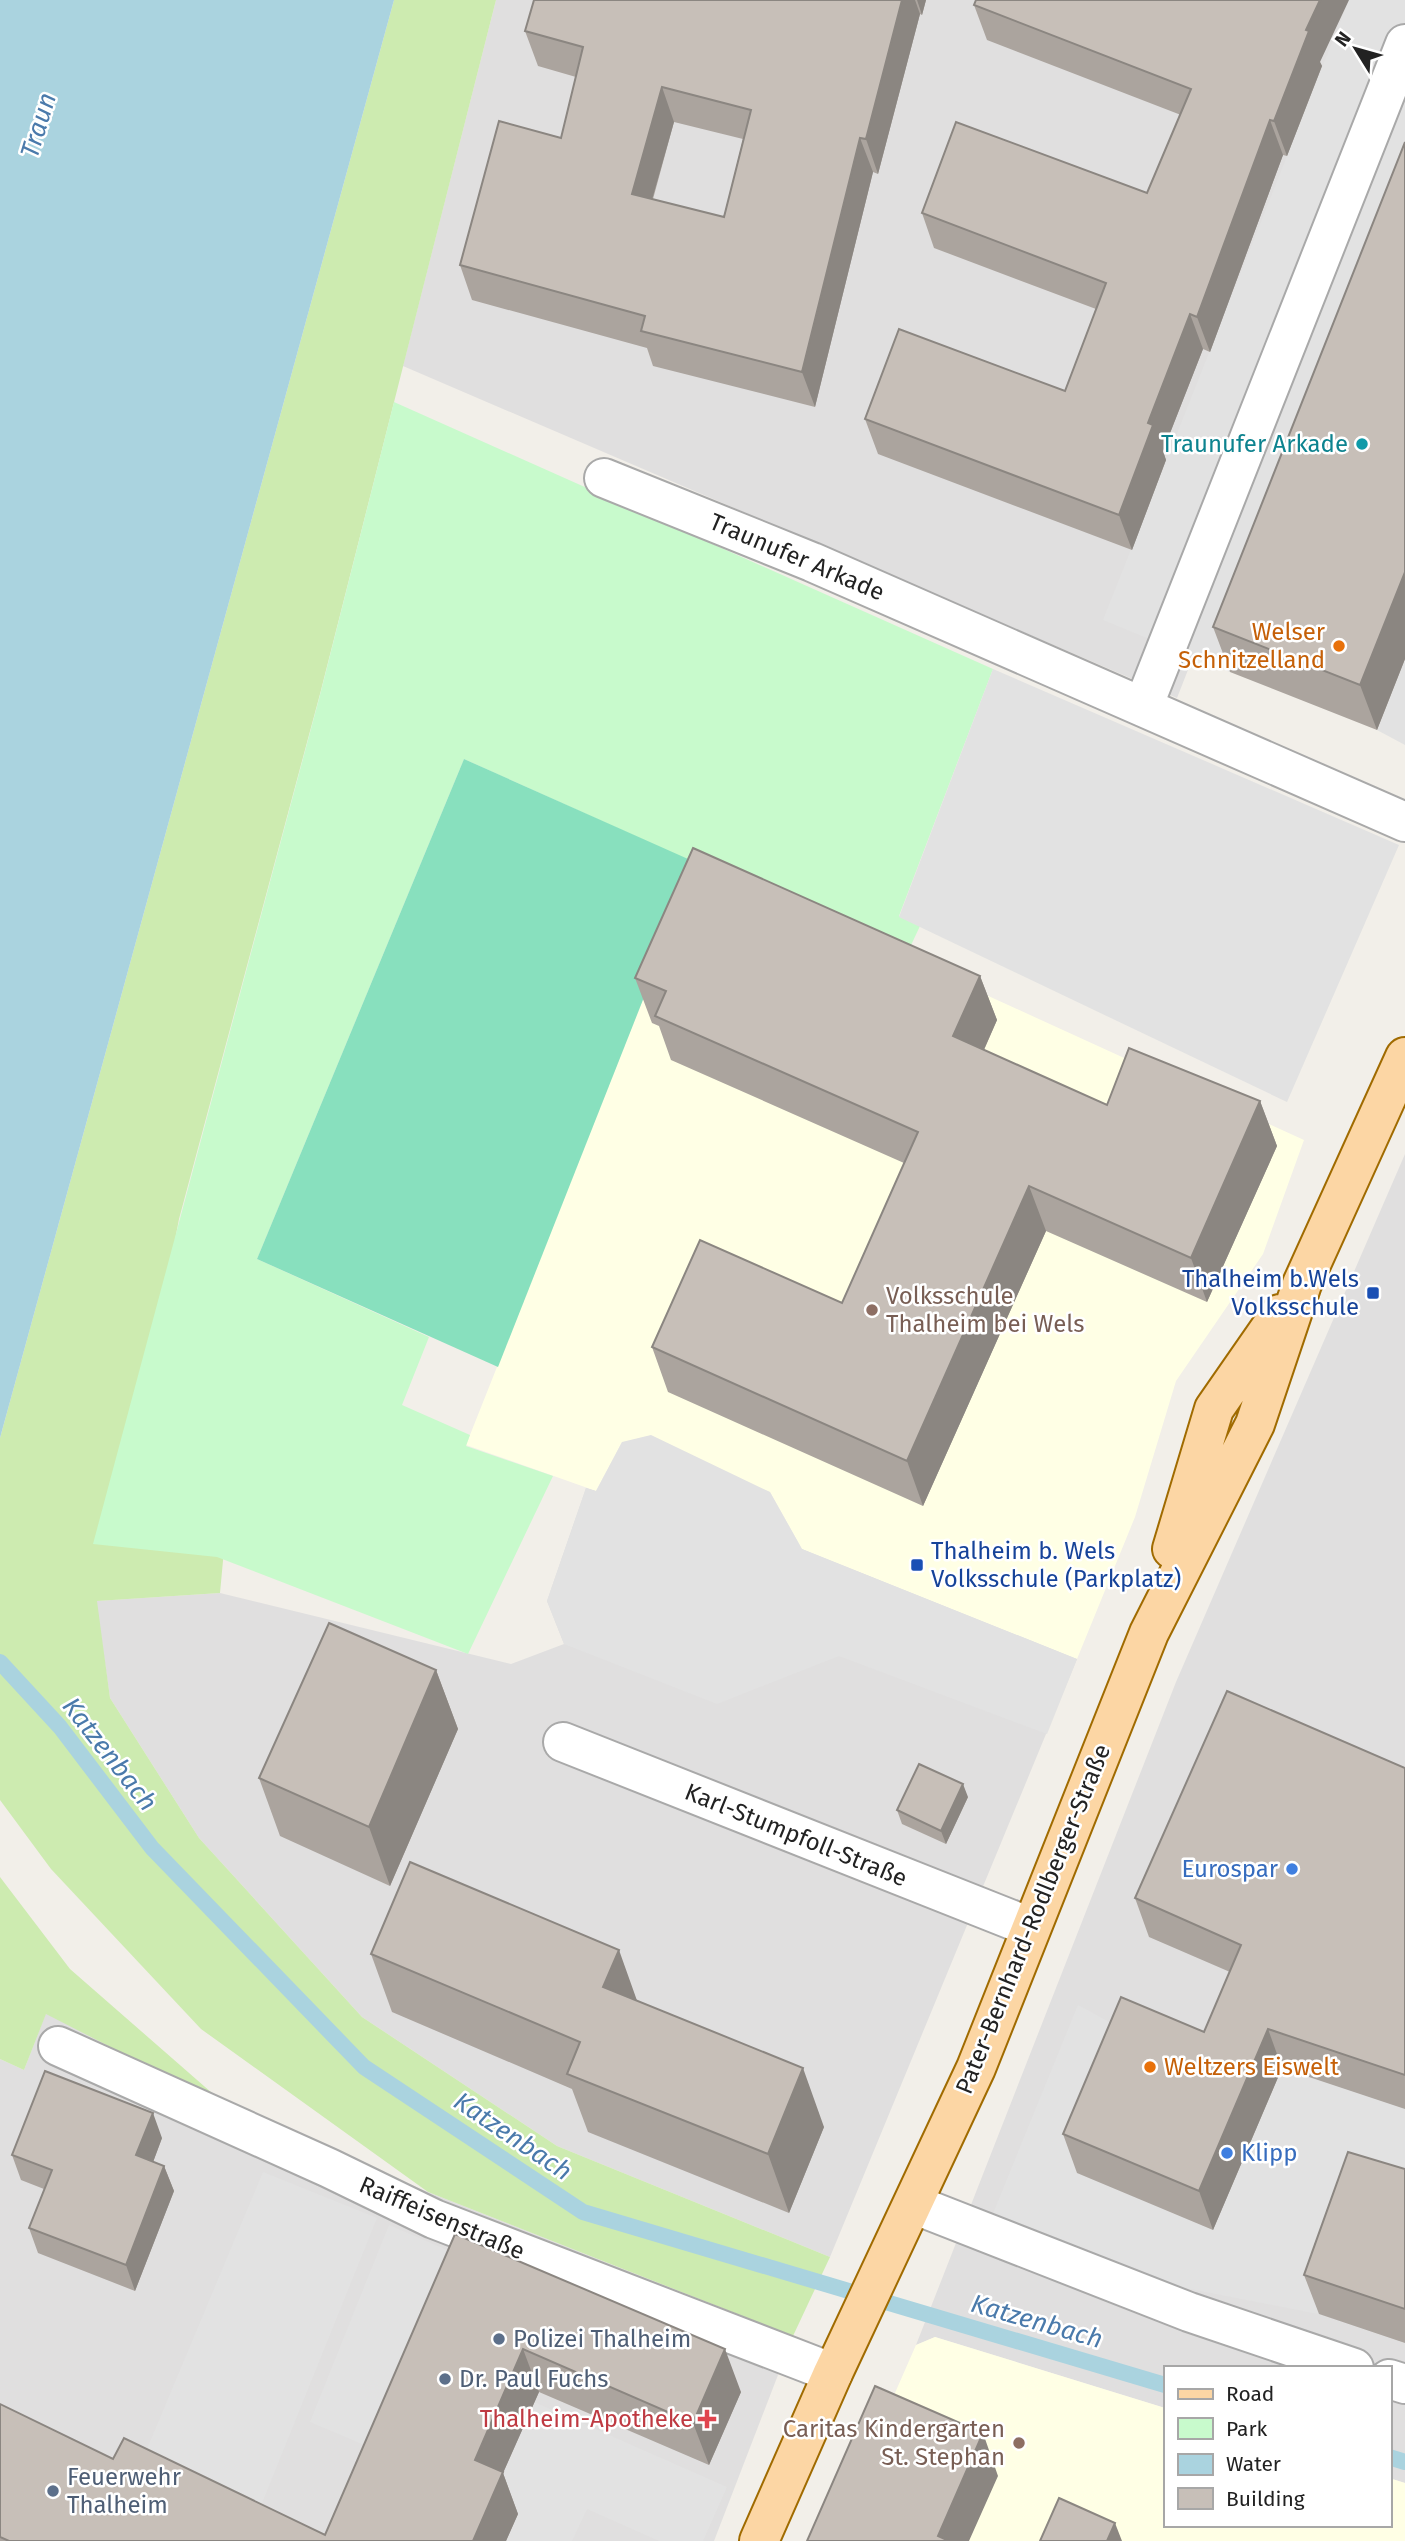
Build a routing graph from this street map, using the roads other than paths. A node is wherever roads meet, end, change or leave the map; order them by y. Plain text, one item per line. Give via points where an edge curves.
1 (1405, 44) edge
2 (604, 478) dead end
3 (1143, 707) junction
4 (1405, 822) edge
5 (1405, 1057) edge
6 (563, 1742) dead end
7 (1030, 1927) junction
8 (58, 2046) dead end
9 (913, 2204) junction
10 (1348, 2366) edge
11 (833, 2373) junction
12 (758, 2541) edge

1 - 3 street
2 - 3 street, Traunufer Arkade via 812,562
3 - 4 street, Traunufer Arkade
5 - 7 main road, Pater-Bernhard-Rodlberger-Straße via 1302,1284 1214,1409 1149,1633
6 - 7 street, Karl-Stumpfoll-Straße
7 - 9 main road, Pater-Bernhard-Rodlberger-Straße via 976,2068
8 - 11 street, Raiffeisenstraße via 434,2219
9 - 10 street via 1189,2312
9 - 11 main road, Pater-Bernhard-Rodlberger-Straße
11 - 12 main road, Pater-Bernhard-Rodlberger-Straße

